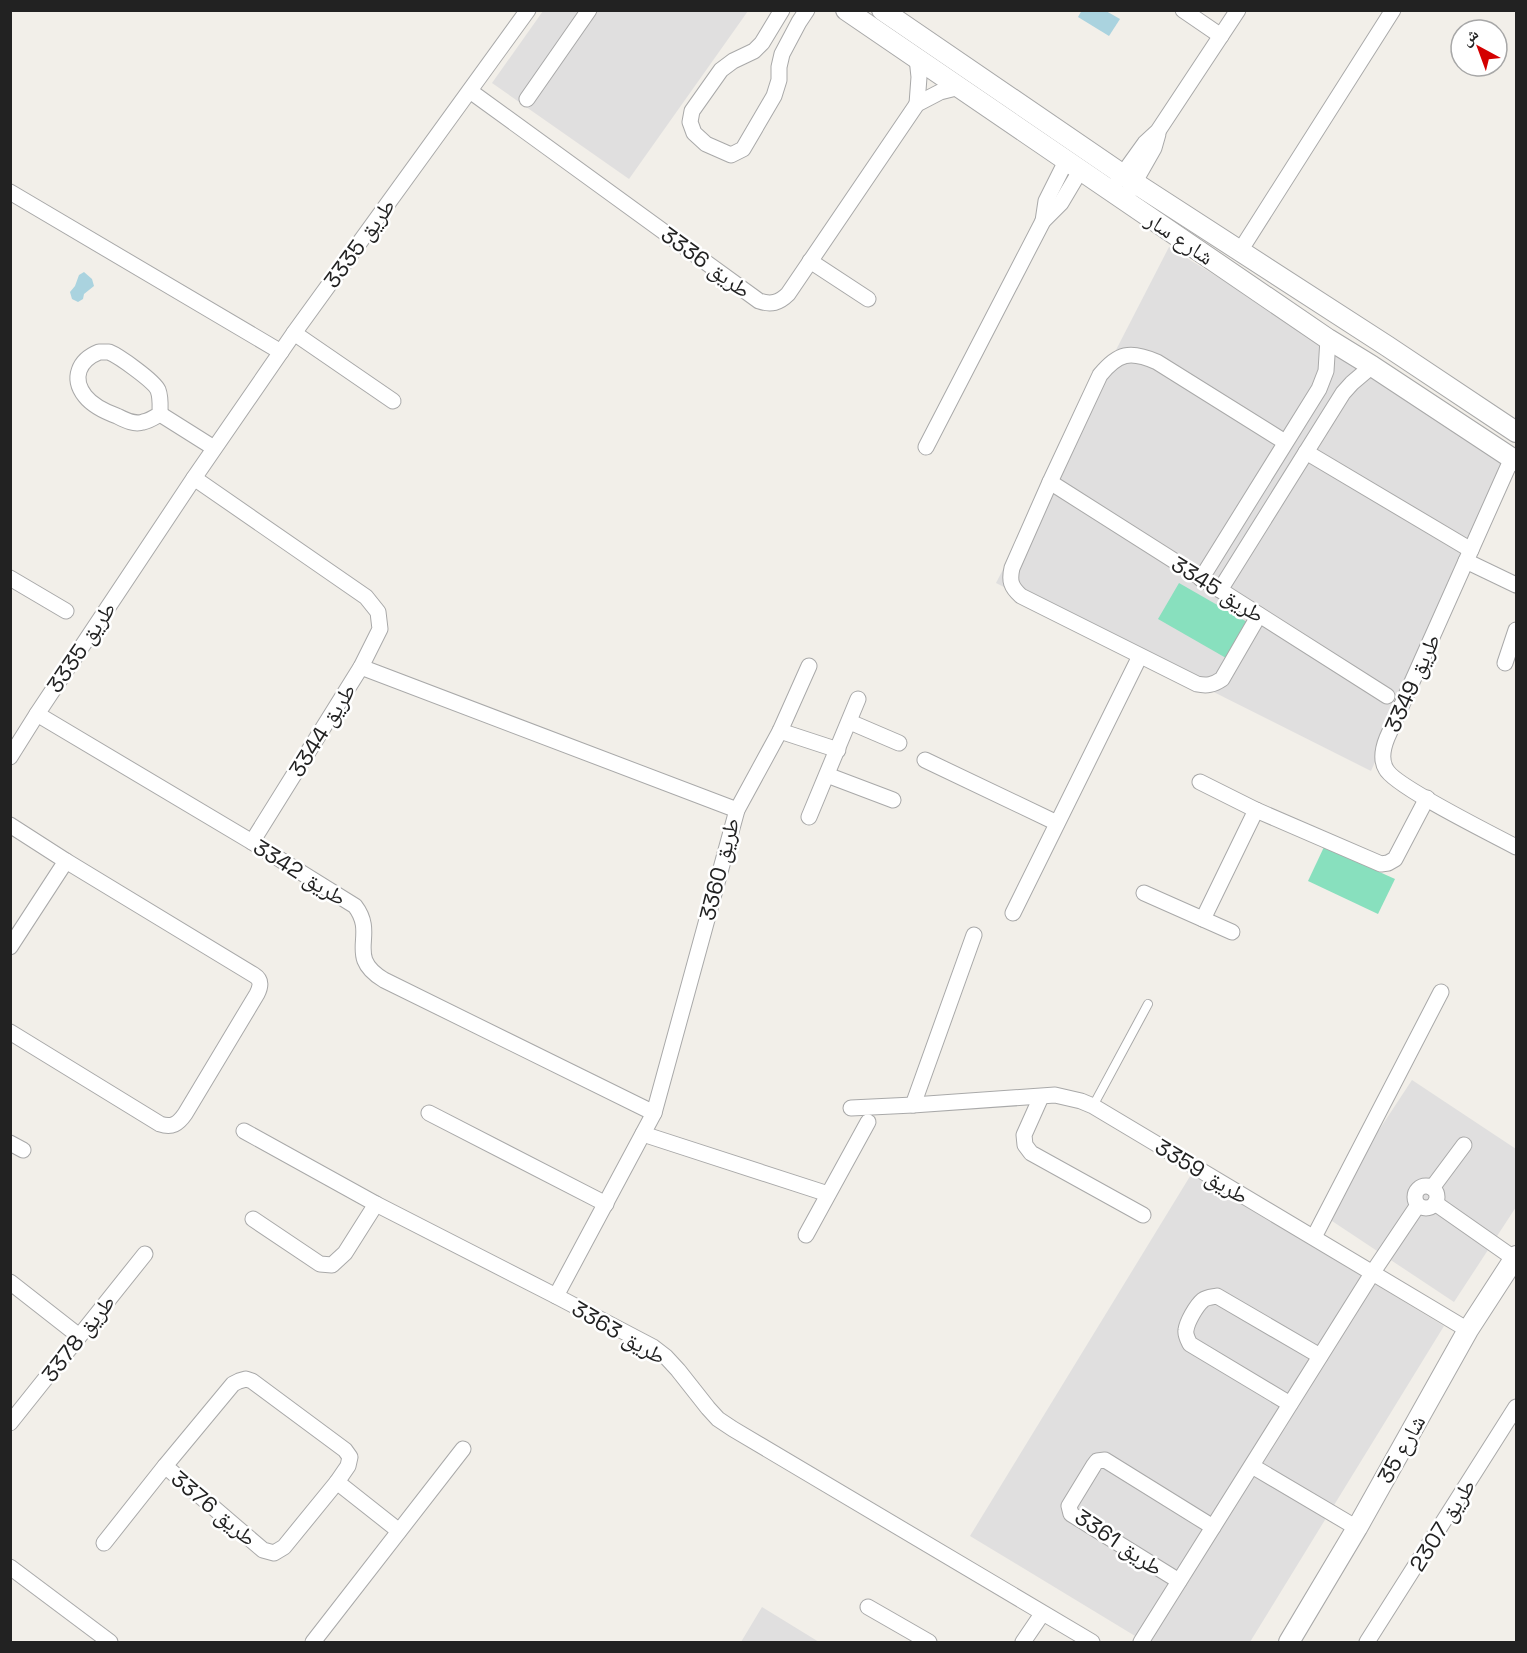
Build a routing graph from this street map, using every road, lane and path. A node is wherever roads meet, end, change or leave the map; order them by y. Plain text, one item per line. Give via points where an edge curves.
1 (528, 10) edge
2 (589, 10) edge
3 (782, 10) edge
4 (807, 10) edge
5 (846, 10) edge
6 (882, 10) edge
7 (1183, 10) edge
8 (1238, 10) edge
9 (1394, 10) edge
10 (1221, 36) junction
11 (917, 58) junction
12 (960, 87) junction
13 (470, 91) junction
14 (527, 99) dead end
15 (917, 104) junction
16 (1073, 166) junction
17 (1128, 179) junction
18 (10, 192) edge
19 (1118, 196) junction
20 (1240, 251) junction
21 (810, 261) junction
22 (868, 299) dead end
23 (294, 333) junction
24 (1328, 339) junction
25 (281, 352) junction
26 (1372, 366) junction
27 (393, 401) dead end
28 (160, 414) junction
29 (1516, 432) edge
30 (1286, 440) junction
31 (926, 447) dead end
32 (214, 448) junction
33 (1306, 452) junction
34 (1514, 460) edge
35 (194, 478) junction
36 (1050, 482) junction
37 (1469, 556) junction
38 (10, 578) edge
39 (1201, 579) junction
40 (1516, 585) edge
41 (1220, 590) junction
42 (66, 611) dead end
43 (1259, 615) junction
44 (1516, 630) edge
45 (1140, 656) junction
46 (1505, 663) dead end
47 (809, 666) dead end
48 (361, 667) junction
49 (1387, 696) dead end
50 (858, 699) dead end
51 (37, 714) junction
52 (850, 722) junction
53 (780, 731) junction
54 (898, 743) dead end
55 (838, 750) junction
56 (10, 757) edge
57 (925, 760) dead end
58 (827, 775) junction
59 (1200, 782) dead end
60 (1427, 798) junction
61 (893, 800) dead end
62 (737, 810) junction
63 (1256, 810) junction
64 (809, 818) dead end
65 (1057, 823) junction
66 (10, 825) edge
67 (1514, 841) edge
68 (252, 842) junction
69 (66, 861) junction
70 (1144, 893) dead end
71 (1013, 913) dead end
72 (1203, 919) junction
73 (1232, 932) dead end
74 (974, 935) dead end
75 (10, 947) edge
76 (1441, 992) dead end
77 (1148, 1004) dead end
78 (10, 1032) edge
79 (1041, 1097) junction
80 (913, 1105) junction
81 (1093, 1106) junction
82 (851, 1108) dead end
83 (429, 1113) dead end
84 (654, 1113) junction
85 (868, 1122) dead end
86 (244, 1131) dead end
87 (643, 1134) junction
88 (1464, 1145) dead end
89 (828, 1194) junction
90 (1433, 1195) junction
91 (606, 1203) junction
92 (376, 1204) junction
93 (1143, 1215) dead end
94 (253, 1219) dead end
95 (806, 1235) dead end
96 (1314, 1237) junction
97 (145, 1254) dead end
98 (1516, 1258) edge
99 (1373, 1272) junction
100 (10, 1282) edge
101 (556, 1296) junction
102 (1468, 1330) junction
103 (79, 1336) junction
104 (1320, 1356) junction
105 (1290, 1404) junction
106 (1516, 1407) edge
107 (10, 1423) edge
108 (463, 1449) dead end
109 (165, 1466) junction
110 (1252, 1466) junction
111 (338, 1482) junction
112 (1213, 1527) junction
113 (1357, 1528) junction
114 (399, 1531) junction
115 (104, 1543) dead end
116 (11, 1568) edge
117 (1179, 1581) junction
118 (868, 1607) dead end
119 (1042, 1614) junction
120 (110, 1642) edge
121 (312, 1642) edge
122 (929, 1642) edge
123 (1023, 1642) edge
124 (1092, 1642) edge
125 (1141, 1642) edge
126 (1289, 1642) edge
127 (1368, 1642) edge

1 - 13 street, طريق 3335
2 - 14 street
3 - 4 street via 762,43 721,70 692,111 694,133 706,144 732,155 743,149 774,96 782,54
5 - 11 street, شارع سار
6 - 17 street, شارع سار
7 - 10 street
8 - 10 street
9 - 20 street
10 - 17 street via 1158,130 1145,143
11 - 12 street, شارع سار
11 - 15 street
12 - 15 street, طريق 3336
12 - 16 street, شارع سار
13 - 21 street, طريق 3336 via 759,301 783,300
13 - 23 street, طريق 3335
15 - 21 street, طريق 3336
16 - 19 street, شارع سار
16 - 31 street via 1046,201 1043,220
17 - 19 street
17 - 20 street, شارع سار
18 - 25 street
19 - 24 street, شارع سار
20 - 29 street, شارع سار
21 - 22 street
23 - 25 street, طريق 3335
23 - 27 street
24 - 26 street, شارع سار
24 - 30 street via 1322,383
25 - 32 street, طريق 3335
26 - 33 street via 1347,387
26 - 34 street, شارع سار
28 - 28 street via 143,423 129,422 86,398 78,384 79,370 88,356 107,352 149,379 157,388
28 - 32 street
30 - 33 street
30 - 33 street
30 - 36 street via 1157,362 1142,355 1125,356 1110,363 1100,375
30 - 39 street
32 - 35 street, طريق 3335
33 - 37 street
33 - 41 street
34 - 37 street, طريق 3349
35 - 48 street, طريق 3344 via 366,597 378,612 380,629
35 - 51 street, طريق 3335
36 - 39 street, طريق 3345
36 - 45 street via 1012,568 1009,578 1013,589
37 - 40 street
37 - 60 street, طريق 3349 via 1382,753 1390,776
38 - 42 street
39 - 41 street, طريق 3345
41 - 43 street, طريق 3345
43 - 45 street via 1227,672 1214,684 1197,684
43 - 49 street, طريق 3345
44 - 46 street
45 - 65 street
47 - 53 street
48 - 62 street, طريق 3360
48 - 68 street, طريق 3344
50 - 52 street
51 - 56 street, طريق 3335
51 - 68 street, طريق 3342
52 - 54 street
52 - 55 street
53 - 55 street
53 - 62 street
55 - 58 street
57 - 65 street
58 - 61 street
58 - 64 street
59 - 63 street
60 - 63 street via 1395,859 1381,864
60 - 67 street, طريق 3349
62 - 84 street, طريق 3360
63 - 72 street
65 - 71 street
66 - 69 street
68 - 84 street, طريق 3342 via 355,906 364,925 365,962 373,973
69 - 75 street
69 - 78 street via 254,975 260,989 180,1121 167,1127
70 - 72 street
72 - 73 street
74 - 80 street
76 - 96 street
77 - 81 lane
79 - 80 street, طريق 3359
79 - 81 street, طريق 3359 via 1068,1097
79 - 93 street via 1024,1135 1031,1153
80 - 82 street, طريق 3359
81 - 96 street, طريق 3359
83 - 91 street
84 - 87 street, طريق 3360
85 - 89 street
86 - 92 street, طريق 3363
87 - 89 street
87 - 91 street, طريق 3360
88 - 90 street
89 - 95 street
90 - 98 street
90 - 99 street, طريق 3361 via 1423,1187 1416,1192 1418,1204
91 - 101 street, طريق 3360
92 - 94 street via 345,1253 332,1265 320,1264
92 - 101 street, طريق 3363
96 - 99 street, طريق 3359
97 - 103 street, طريق 3378
98 - 102 street, شارع 35
99 - 102 street, طريق 3359
99 - 104 street, طريق 3361
100 - 103 street
101 - 119 street, طريق 3363 via 653,1347 678,1370 718,1419 733,1429
102 - 113 street, شارع 35
103 - 107 street, طريق 3378
104 - 105 street, طريق 3361
104 - 105 street via 1217,1296 1197,1307 1186,1329 1191,1344
105 - 110 street, طريق 3361
106 - 127 street, طريق 2307
108 - 114 street
109 - 111 street, طريق 3376 via 270,1553 284,1547
109 - 111 street, طريق 3376 via 228,1389 246,1379 348,1453 350,1462
109 - 115 street, طريق 3376
110 - 112 street, طريق 3361
110 - 113 street
111 - 114 street
112 - 117 street, طريق 3361
112 - 117 street, طريق 3361 via 1105,1460 1097,1461 1069,1506 1071,1514
113 - 126 street, شارع 35
114 - 121 street
116 - 120 street
117 - 125 street, طريق 3361
118 - 122 street
119 - 123 street
119 - 124 street, طريق 3363

